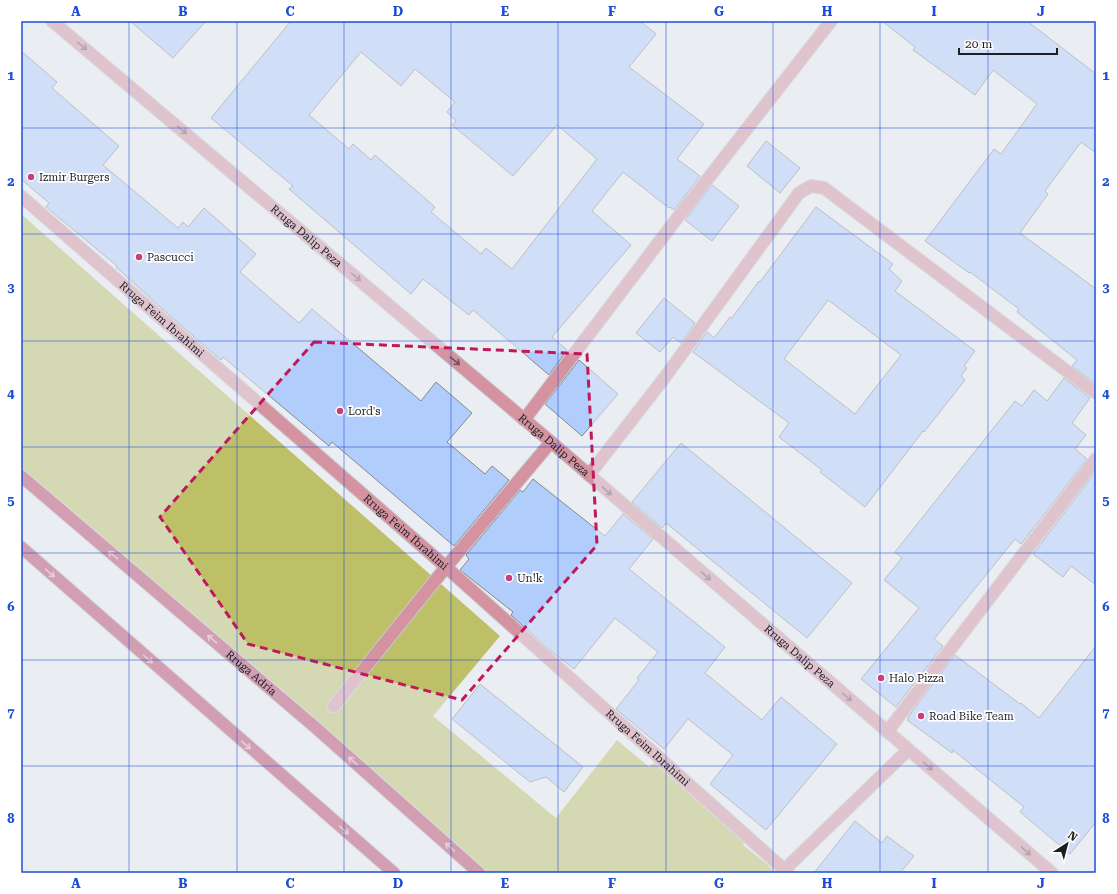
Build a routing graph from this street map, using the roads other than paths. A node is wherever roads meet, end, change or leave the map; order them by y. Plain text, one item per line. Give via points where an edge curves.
1 (52, 21) edge
2 (831, 21) edge
3 (21, 196) edge
4 (1096, 394) edge
5 (524, 420) junction
6 (551, 442) junction
7 (1096, 459) edge
8 (589, 475) junction
9 (21, 476) edge
10 (21, 547) edge
11 (446, 567) junction
12 (334, 706) dead end
13 (887, 732) junction
14 (908, 750) junction
15 (784, 872) edge
16 (394, 873) edge
17 (479, 873) edge
18 (1052, 873) edge

1 -> 5 street, Rruga Dalip Peza
2 - 5 street
3 - 11 street, Rruga Feim Ibrahimi
4 - 8 street via 824,188 811,186 799,193 665,377
5 - 6 street, Rruga Dalip Peza
6 - 8 street, Rruga Dalip Peza
6 - 11 street
7 - 13 street
8 -> 13 street, Rruga Dalip Peza
17 -> 9 main road, Rruga Adria via 316,728
10 -> 16 main road
11 - 12 street
11 - 15 street, Rruga Feim Ibrahimi
13 - 14 street, Rruga Dalip Peza
14 - 15 street
14 -> 18 street, Rruga Dalip Peza

